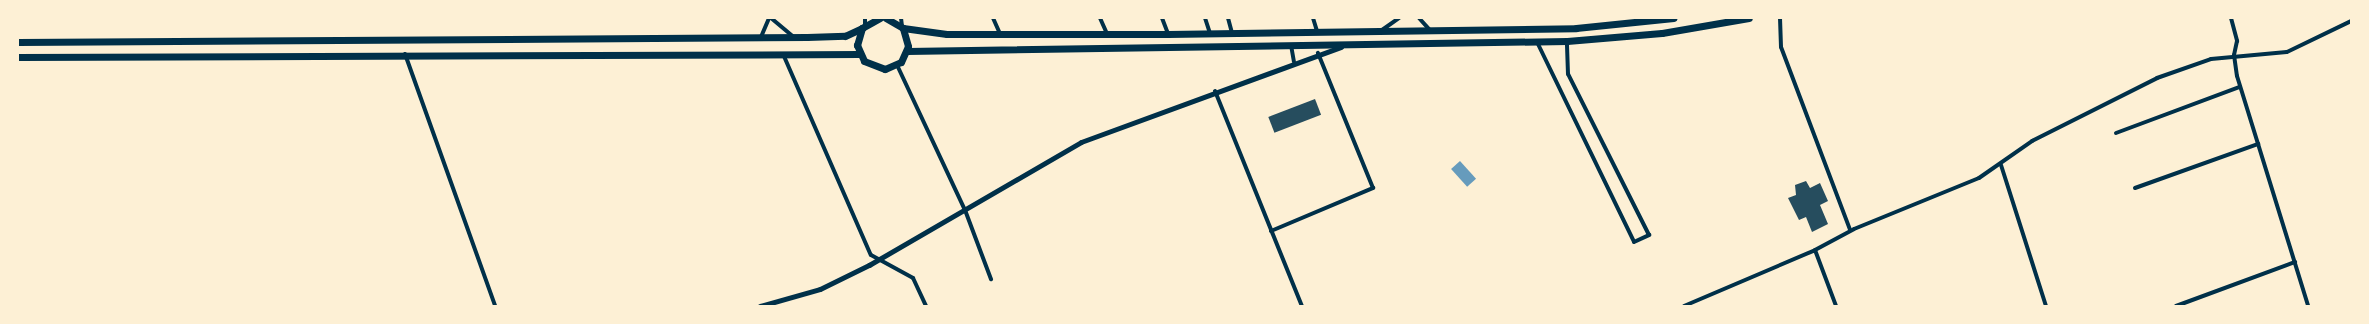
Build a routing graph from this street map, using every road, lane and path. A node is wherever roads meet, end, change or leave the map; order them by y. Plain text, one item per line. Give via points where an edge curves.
1 (770, 18) edge
2 (880, 18) edge
3 (886, 18) edge
4 (900, 18) edge
5 (993, 18) edge
6 (1100, 18) edge
7 (1162, 18) edge
8 (1205, 18) edge
9 (1228, 18) edge
10 (1313, 18) edge
11 (1399, 18) edge
12 (1419, 18) edge
13 (1673, 18) edge
14 (1749, 18) edge
15 (1780, 18) edge
16 (2231, 18) edge
17 (2351, 21) edge
18 (864, 24) edge
19 (903, 27) junction
20 (1360, 30) junction
21 (1382, 30) junction
22 (1431, 30) junction
23 (1316, 31) junction
24 (1232, 32) junction
25 (1210, 33) junction
26 (1000, 34) junction
27 (1168, 34) junction
28 (1107, 35) junction
29 (761, 37) junction
30 (794, 37) junction
31 (1567, 41) junction
32 (18, 42) edge
33 (1537, 42) junction
34 (1353, 43) junction
35 (1364, 43) junction
36 (1290, 44) junction
37 (908, 51) junction
38 (783, 52) junction
39 (1318, 53) junction
40 (405, 54) junction
41 (859, 54) junction
42 (2234, 55) junction
43 (18, 57) edge
44 (1294, 62) junction
45 (898, 65) junction
46 (2240, 87) junction
47 (1215, 91) junction
48 (2116, 133) dead end
49 (2258, 144) junction
50 (2001, 165) junction
51 (2135, 188) dead end
52 (965, 210) junction
53 (1850, 230) junction
54 (1271, 231) junction
55 (1815, 250) junction
56 (877, 261) junction
57 (2295, 262) junction
58 (991, 279) dead end
59 (495, 306) edge
60 (760, 306) edge
61 (926, 306) edge
62 (1302, 306) edge
63 (1684, 306) edge
64 (1836, 306) edge
65 (2046, 306) edge
66 (2176, 306) edge
67 (2308, 306) edge

1 - 29 street
1 - 30 street
2 - 18 main road
3 - 19 main road
4 - 19 street
5 - 26 street
6 - 28 street
7 - 27 street
8 - 25 street
9 - 24 street
10 - 23 street
11 - 21 street
12 - 22 street via 1422,25
13 - 22 main road via 1576,28
14 - 31 main road via 1662,33
15 - 53 street via 1784,54
16 - 42 street via 2237,41
17 - 42 street via 2287,52
18 - 30 main road via 845,36
18 - 41 main road via 857,40
19 - 26 main road via 947,34
19 - 37 main road via 908,37
20 - 21 main road
20 - 23 main road
20 - 34 main road via 1351,36
20 - 35 main road via 1369,38
21 - 22 main road
21 - 35 main road
23 - 24 main road
24 - 25 main road
25 - 27 main road
26 - 28 main road
27 - 28 main road
29 - 30 main road
29 - 32 main road
31 - 33 main road
31 - 33 street via 1568,74 1649,235 1634,242
33 - 35 main road
34 - 35 main road
34 - 36 main road
34 - 39 street
36 - 37 main road
36 - 44 street
37 - 45 main road
38 - 40 main road
38 - 41 main road
38 - 56 street via 871,255
39 - 44 street
39 - 54 street via 1373,188
40 - 43 main road
40 - 59 street
41 - 45 main road via 876,68
42 - 46 street
42 - 50 street via 2157,78 2102,103 2032,141
44 - 47 street
45 - 52 street
46 - 48 street
46 - 49 street
47 - 52 street via 1081,142
47 - 54 street
49 - 51 street
49 - 57 street
50 - 53 street via 1979,178
50 - 65 street
52 - 56 street
52 - 58 street
53 - 55 street
54 - 62 street
55 - 63 street
55 - 64 street
56 - 60 street via 820,289
56 - 61 street via 913,278
57 - 66 street
57 - 67 street

